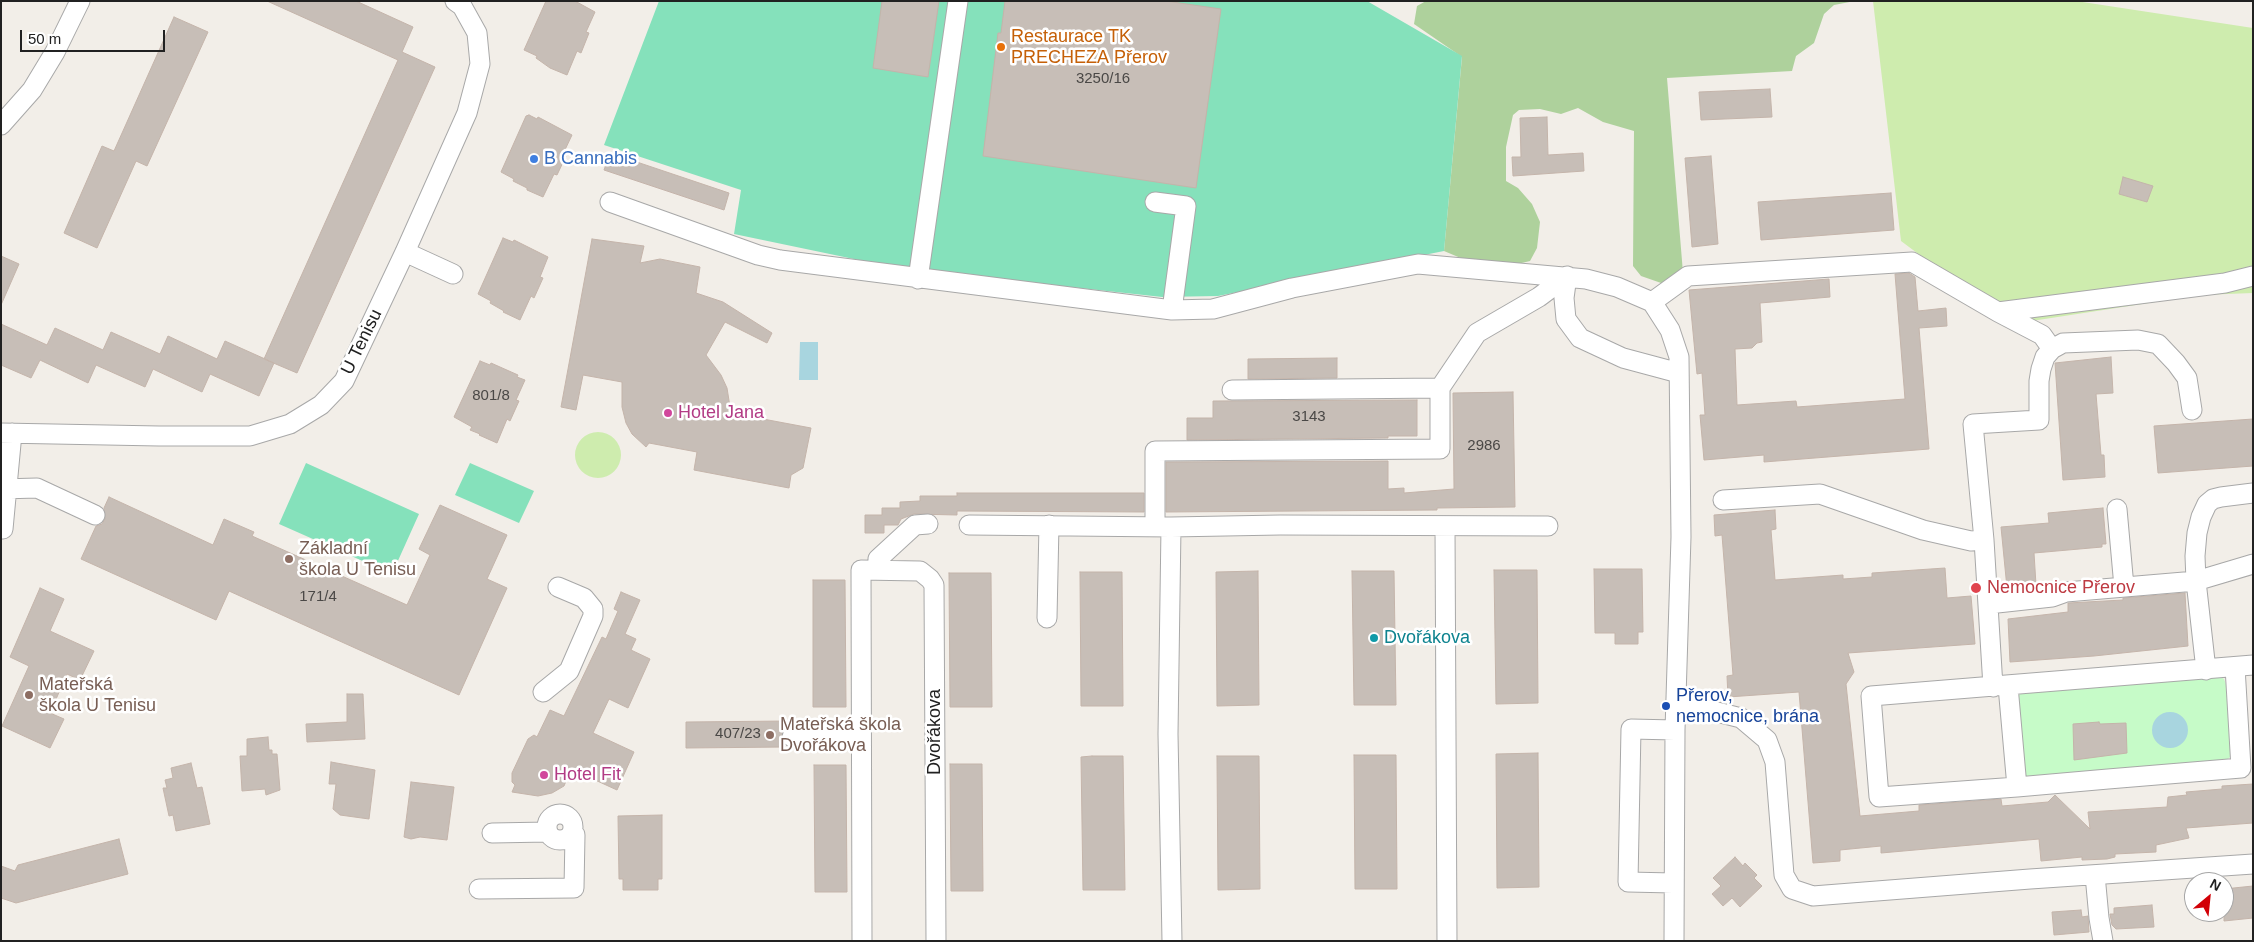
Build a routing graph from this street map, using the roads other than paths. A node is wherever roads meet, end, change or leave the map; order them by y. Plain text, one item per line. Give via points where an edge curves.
1 (80, 1) edge
2 (455, 1) edge
3 (958, 1) edge
4 (1, 125) edge
5 (610, 202) dead end
6 (1156, 202) dead end
7 (405, 252) junction
8 (453, 274) dead end
9 (1567, 276) junction
10 (2253, 276) edge
11 (918, 279) junction
12 (1652, 302) junction
13 (1172, 310) junction
14 (1998, 312) junction
15 (2052, 349) junction
16 (1678, 373) junction
17 (1440, 388) junction
18 (1232, 390) dead end
19 (2192, 410) dead end
20 (7, 433) edge
21 (4, 489) edge
22 (2253, 494) edge
23 (1722, 500) dead end
24 (2117, 509) dead end
25 (95, 515) dead end
26 (928, 524) dead end
27 (969, 525) dead end
28 (1049, 525) junction
29 (1445, 526) junction
30 (1548, 526) dead end
31 (1163, 527) junction
32 (3, 530) dead end
33 (1984, 540) junction
34 (2253, 564) edge
35 (878, 570) junction
36 (2196, 581) junction
37 (558, 587) dead end
38 (2124, 587) junction
39 (1988, 604) junction
40 (1047, 618) dead end
41 (2244, 666) edge
42 (2206, 670) junction
43 (2000, 687) junction
44 (543, 692) dead end
45 (1676, 706) junction
46 (1675, 730) junction
47 (792, 737) dead end
48 (861, 737) junction
49 (2017, 787) junction
50 (492, 833) dead end
51 (2253, 864) edge
52 (2096, 875) junction
53 (1674, 883) junction
54 (479, 889) dead end
55 (862, 941) edge
56 (936, 941) edge
57 (1172, 941) edge
58 (1447, 941) edge
59 (1674, 941) edge
60 (2103, 941) edge

1 - 4 street via 56,52 32,90
2 - 7 street, U Tenisu via 462,6 477,33 480,64 467,114
3 - 11 street
5 - 11 street via 770,258
6 - 13 street via 1186,206
7 - 8 street
7 - 20 street, U Tenisu via 344,381 321,405 290,424 250,436
9 - 12 street via 1617,287
9 - 13 street via 1418,264 1292,288 1213,309
9 - 16 street via 1566,318 1580,338 1623,358
9 - 17 street via 1540,297 1477,333
10 - 14 street via 2225,283
11 - 13 street
12 - 14 street via 1688,276 1912,262
12 - 16 street via 1670,330 1679,357
14 - 15 street via 2042,335
15 - 19 street via 2063,343 2138,340 2158,344 2187,378
15 - 33 street via 2045,357 2038,381 2039,420 1972,424
16 - 45 street via 1681,537
17 - 18 street
17 - 31 street via 1440,449 1155,451
20 - 21 street
21 - 25 street via 37,488
21 - 32 street
22 - 36 street via 2221,497 2207,504 2197,533 2194,556
23 - 33 street via 1820,494 1923,530 1971,541
24 - 38 street
26 - 35 street via 915,525 878,559
27 - 28 street
28 - 31 street
28 - 40 street
29 - 30 street
29 - 31 street
29 - 58 street
31 - 57 street
33 - 39 street
34 - 36 street
35 - 48 street via 862,570
35 - 56 street, Dvořákova via 920,571 934,585
36 - 38 street
36 - 42 street
37 - 44 street via 584,598 593,608 593,616 569,671
38 - 39 street
39 - 43 street
41 - 42 street
41 - 49 street via 2242,768
42 - 43 street
43 - 49 street
43 - 49 street via 1871,696 1879,797
45 - 46 street
45 - 52 street via 1697,707 1742,718 1767,740 1775,762 1784,875 1792,889 1813,896
46 - 53 street
46 - 53 street via 1631,729 1628,882
47 - 48 street
48 - 55 street
50 - 54 street via 548,832 561,840 572,833 575,835 574,888
51 - 52 street
52 - 60 street
53 - 59 street

